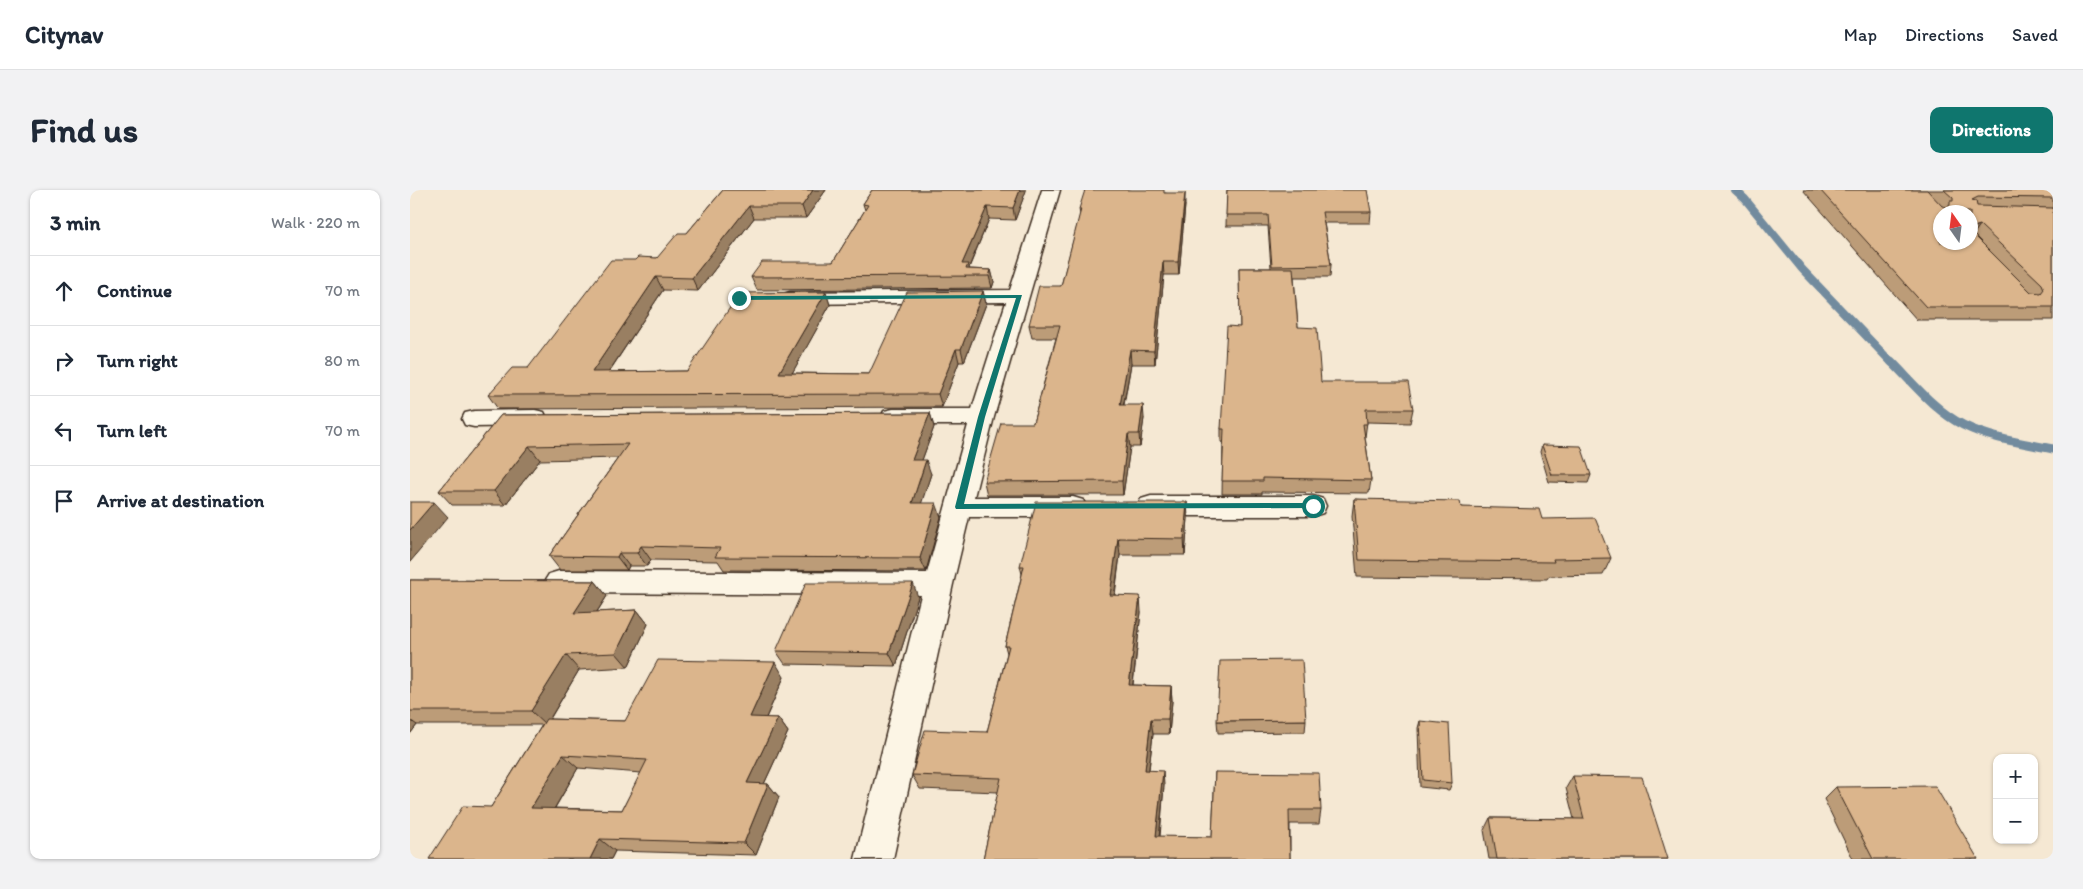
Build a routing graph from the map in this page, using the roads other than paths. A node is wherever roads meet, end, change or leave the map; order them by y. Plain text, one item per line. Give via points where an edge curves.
1 (1051, 190) edge
2 (1019, 296) junction
3 (768, 298) edge
4 (872, 417) edge
5 (982, 417) junction
6 (554, 418) edge
7 (474, 419) dead end
8 (1126, 506) edge
9 (1313, 506) dead end
10 (959, 507) junction
11 (1097, 507) edge
12 (533, 581) edge
13 (938, 584) junction
14 (874, 859) edge

1 - 2 street
2 - 3 street
2 - 5 street
4 - 5 street
5 - 10 street
6 - 7 street
8 - 9 street
10 - 11 street
10 - 13 street
12 - 13 street
13 - 14 street

